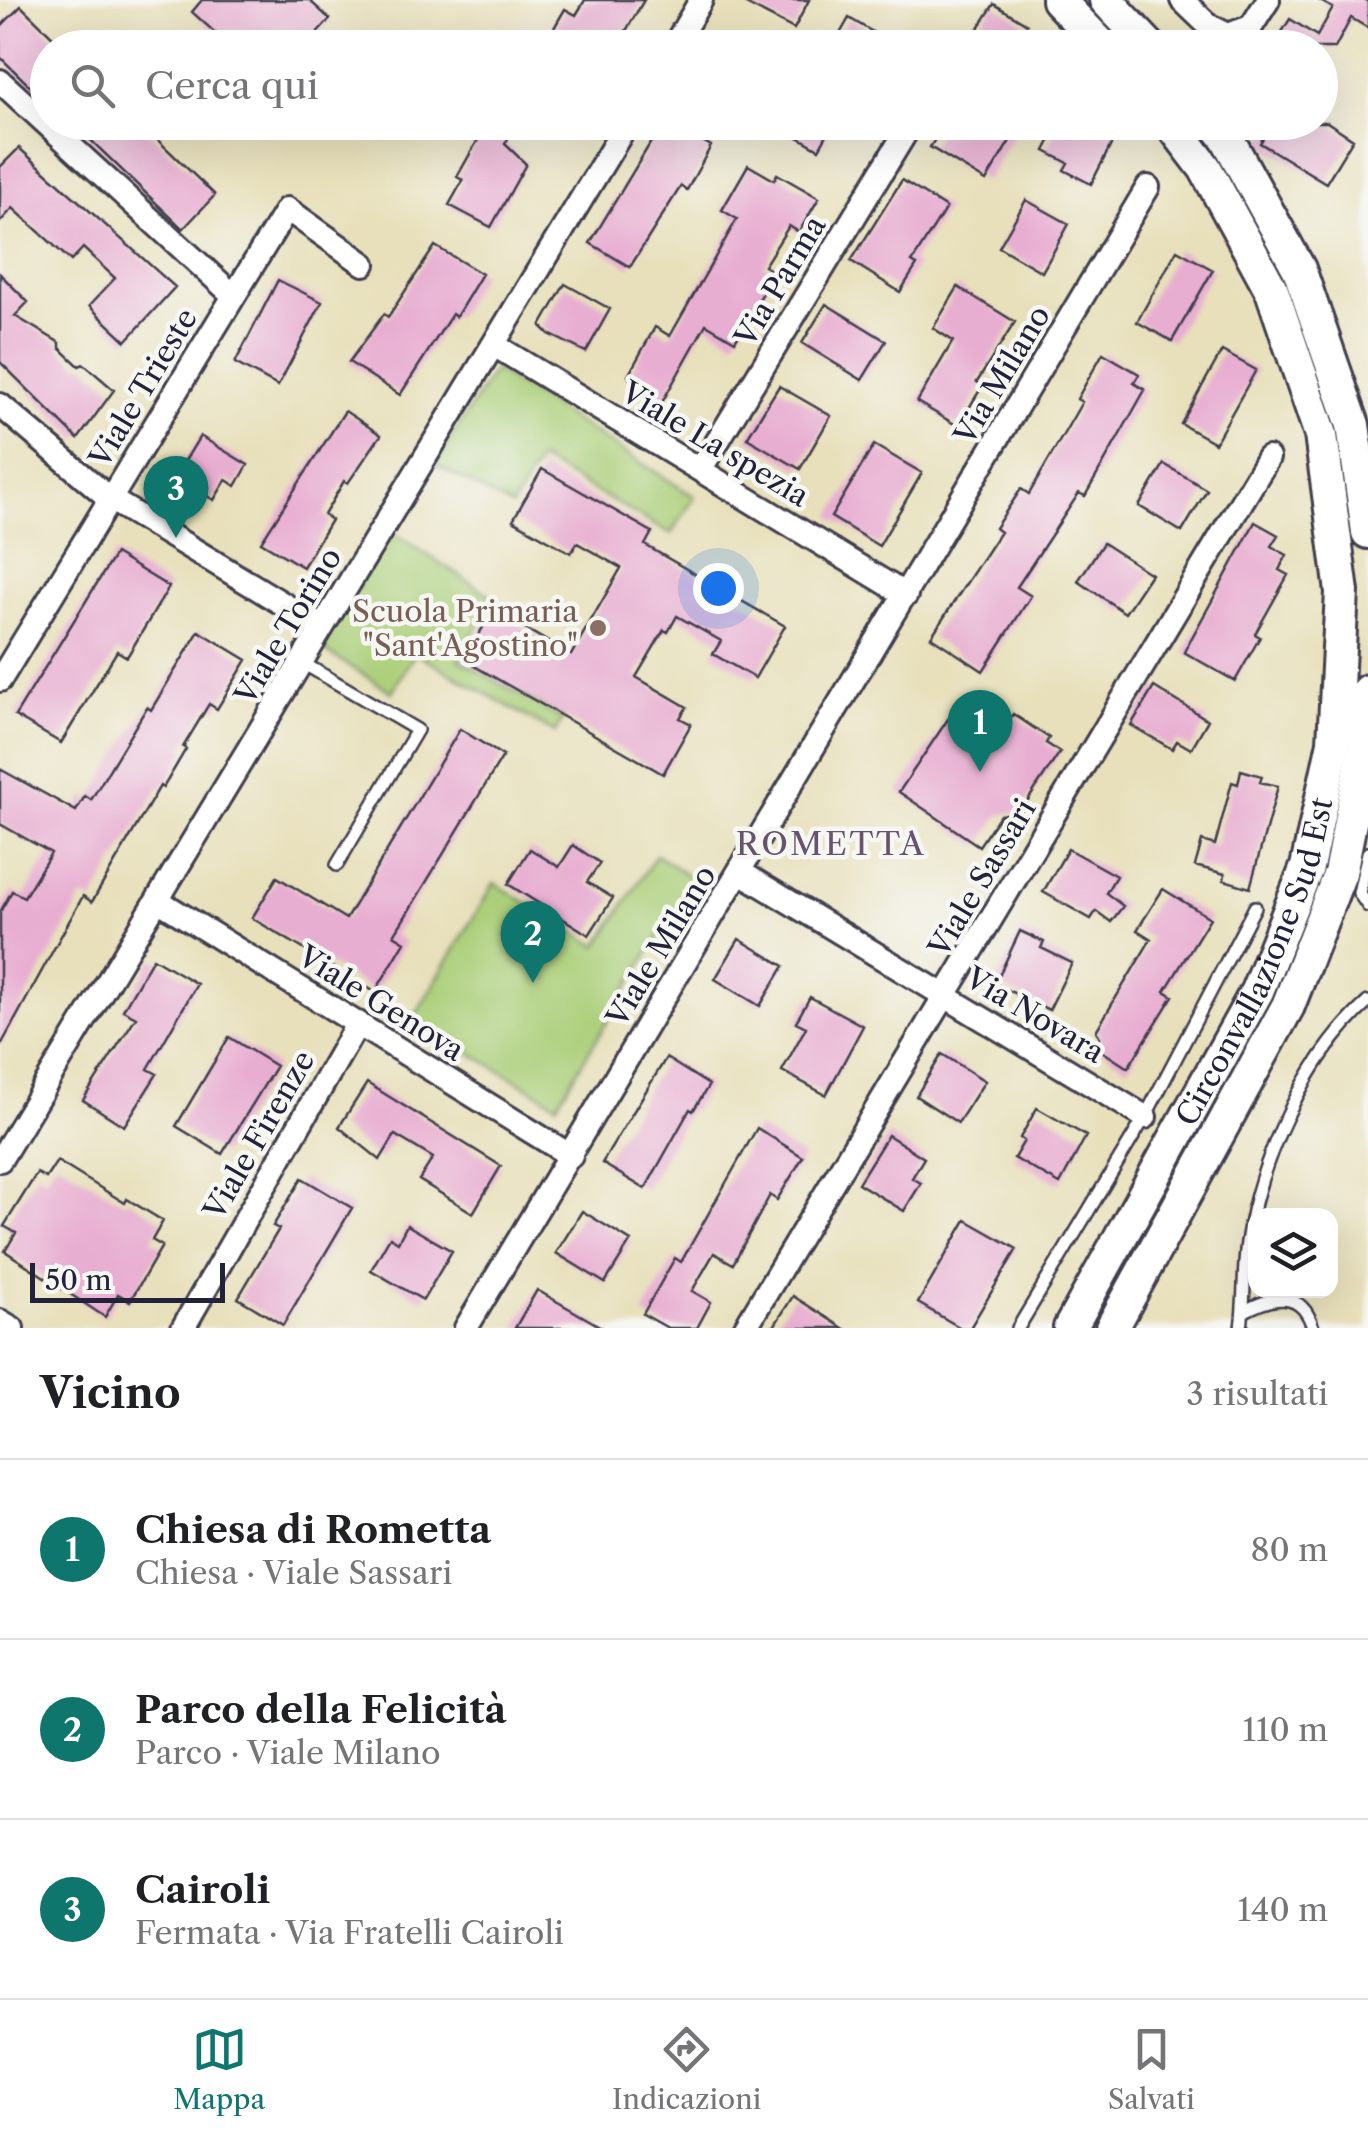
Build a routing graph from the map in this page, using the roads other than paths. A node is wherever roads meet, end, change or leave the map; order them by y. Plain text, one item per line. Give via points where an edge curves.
1 (701, 0) edge
2 (1058, 0) edge
3 (1106, 0) edge
4 (1182, 0) edge
5 (1268, 0) edge
6 (683, 30) edge
7 (1087, 30) edge
8 (1134, 30) edge
9 (1218, 30) edge
10 (1241, 30) edge
11 (0, 82) edge
12 (30, 109) edge
13 (63, 140) edge
14 (617, 140) edge
15 (901, 140) edge
16 (1184, 140) edge
17 (1227, 140) edge
18 (1148, 186) dead end
19 (364, 264) dead end
20 (234, 296) junction
21 (494, 345) junction
22 (0, 405) edge
23 (1268, 458) dead end
24 (700, 470) junction
25 (110, 500) junction
26 (1368, 532) edge
27 (906, 594) junction
28 (321, 626) junction
29 (300, 662) junction
30 (0, 680) edge
31 (1368, 690) edge
32 (1363, 790) edge
33 (1368, 854) edge
34 (336, 865) dead end
35 (740, 872) junction
36 (159, 901) junction
37 (1368, 906) edge
38 (1255, 907) dead end
39 (946, 996) junction
40 (1368, 1002) edge
41 (358, 1023) junction
42 (1145, 1116) junction
43 (571, 1156) junction
44 (0, 1160) edge
45 (1243, 1312) junction
46 (0, 1321) edge
47 (12, 1328) edge
48 (183, 1328) edge
49 (466, 1328) edge
50 (745, 1328) edge
51 (1018, 1328) edge
52 (1070, 1328) edge
53 (1112, 1328) edge
54 (1241, 1328) edge
55 (1313, 1328) edge

1 - 6 street
2 - 7 main road
3 - 8 main road
4 - 9 street
5 - 10 street
11 - 12 street
13 - 20 street
14 - 21 street, Viale Torino
15 - 24 street, Via Parma
16 - 52 main road, Circonvallazione Sud Est via 1272,291 1321,434 1342,592 1334,742 1308,867 1258,991
17 - 26 main road via 1299,270 1353,425
18 - 27 street, Via Milano
19 - 20 street, Viale Trieste via 287,209
20 - 25 street, Viale Trieste
21 - 24 street, Viale La spezia
21 - 28 street, Viale Torino
22 - 25 street
23 - 39 street, Viale Sassari
24 - 27 street, Viale La spezia
25 - 28 street
25 - 30 street, Viale Trieste
27 - 35 street, Viale Milano
28 - 29 street, Viale Torino
29 - 34 lane via 417,730
29 - 36 street, Viale Torino
31 - 32 main road, Circonvallazione Sud Est
32 - 53 main road, Circonvallazione Sud Est via 1340,873 1288,1006
33 - 37 lane via 1359,892
35 - 39 street, Via Novara
35 - 43 street, Viale Milano
36 - 41 street, Viale Genova
36 - 44 street, Viale Torino
38 - 42 lane
39 - 42 street, Via Novara
39 - 50 street, Viale Sassari
40 - 45 lane via 1310,1074 1267,1160 1247,1243
41 - 43 street, Viale Genova
41 - 48 street, Viale Firenze
42 - 51 lane
43 - 49 street, Viale Milano
45 - 54 lane
45 - 55 lane via 1264,1301 1290,1299 1306,1310
46 - 47 street

